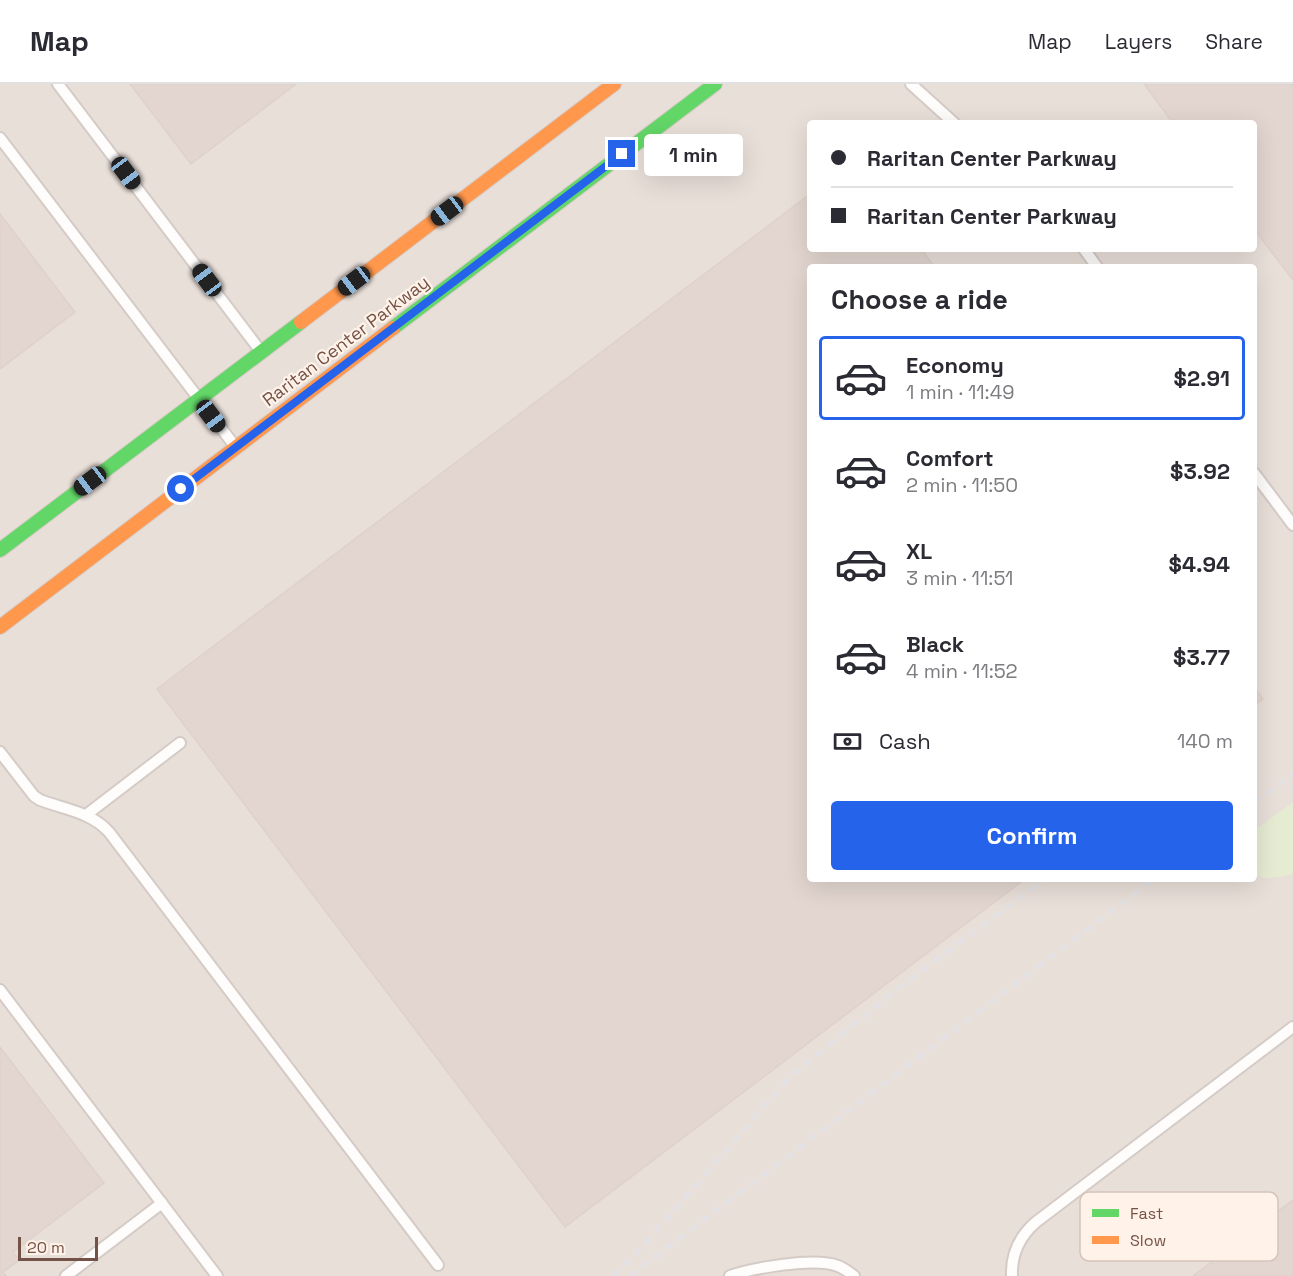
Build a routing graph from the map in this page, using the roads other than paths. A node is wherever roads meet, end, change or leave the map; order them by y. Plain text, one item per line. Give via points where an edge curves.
1 (58, 84) edge
2 (614, 84) edge
3 (714, 84) edge
4 (911, 84) edge
5 (951, 120) edge
6 (0, 138) edge
7 (1085, 252) edge
8 (1095, 264) edge
9 (261, 352) junction
10 (199, 399) junction
11 (236, 448) junction
12 (1257, 477) edge
13 (1293, 525) edge
14 (0, 550) edge
15 (0, 627) edge
16 (180, 743) dead end
17 (0, 752) edge
18 (86, 815) junction
19 (0, 990) edge
20 (1293, 1027) edge
21 (162, 1203) junction
22 (438, 1265) dead end
23 (66, 1276) edge
24 (217, 1276) edge
25 (730, 1276) edge
26 (854, 1276) edge
27 (1012, 1276) edge

1 - 9 lane
2 - 9 main road
3 - 11 main road, Raritan Center Parkway
4 - 5 lane
6 - 10 lane
7 - 8 lane
9 - 10 main road
10 - 11 lane
10 - 14 main road
11 - 15 main road, Raritan Center Parkway
12 - 13 lane
16 - 18 lane
17 - 18 lane via 34,796
18 - 22 lane via 109,832
19 - 21 lane
20 - 27 lane via 1036,1222 1017,1248
21 - 23 lane
21 - 24 lane
25 - 26 lane via 763,1267 824,1263 837,1265

